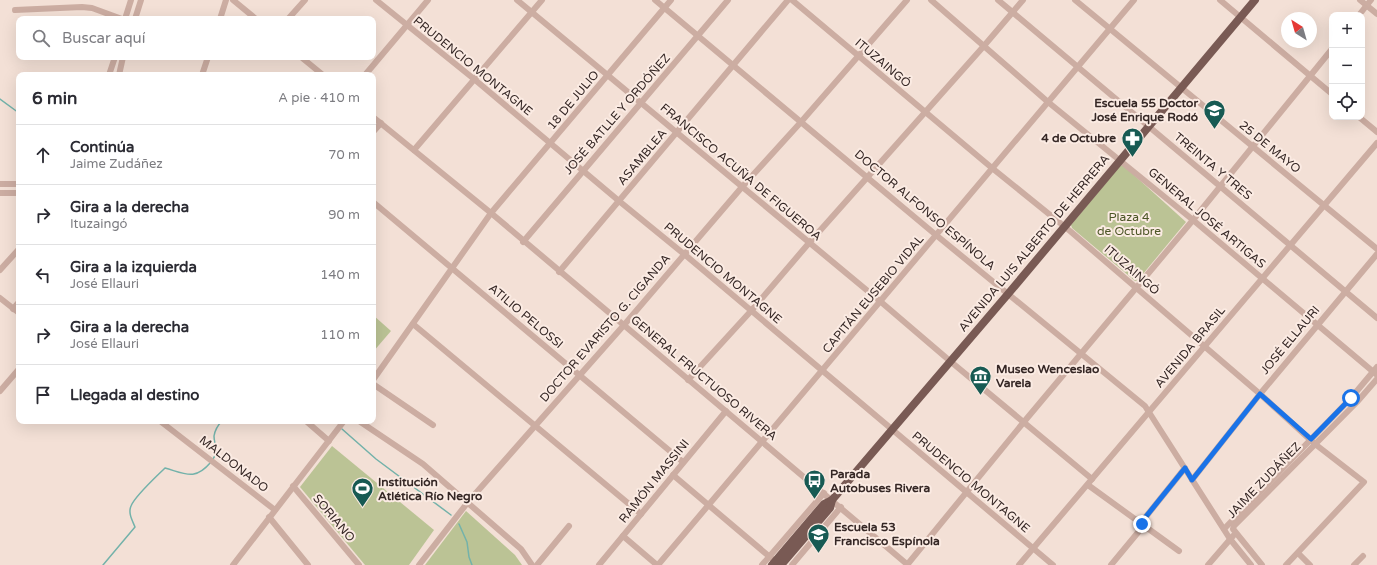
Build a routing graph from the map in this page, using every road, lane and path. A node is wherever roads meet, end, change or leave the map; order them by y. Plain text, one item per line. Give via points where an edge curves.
1 (131, 0) edge
2 (141, 0) edge
3 (226, 0) edge
4 (233, 0) edge
5 (305, 0) edge
6 (376, 0) edge
7 (428, 0) edge
8 (517, 0) edge
9 (542, 0) edge
10 (655, 0) edge
11 (671, 0) edge
12 (728, 0) edge
13 (788, 0) edge
14 (792, 0) edge
15 (907, 0) edge
16 (931, 0) edge
17 (998, 0) edge
18 (1023, 0) edge
19 (1075, 0) edge
20 (1134, 0) edge
21 (1220, 0) edge
22 (1255, 0) edge
23 (1360, 0) edge
24 (1372, 0) edge
25 (1367, 6) junction
26 (664, 8) junction
27 (15, 10) dead end
28 (532, 12) junction
29 (1013, 12) junction
30 (1362, 12) edge
31 (1377, 14) edge
32 (115, 16) edge
33 (125, 16) edge
34 (136, 16) edge
35 (221, 16) edge
36 (252, 16) edge
37 (291, 16) edge
38 (1240, 17) junction
39 (406, 25) junction
40 (1110, 30) junction
41 (698, 36) junction
42 (983, 47) junction
43 (1329, 53) edge
44 (858, 56) junction
45 (114, 60) edge
46 (122, 60) edge
47 (207, 60) edge
48 (305, 60) edge
49 (733, 66) junction
50 (1078, 67) junction
51 (110, 72) edge
52 (120, 72) edge
53 (203, 72) edge
54 (319, 72) edge
55 (367, 72) edge
56 (608, 75) junction
57 (1310, 76) junction
58 (474, 79) junction
59 (1181, 88) junction
60 (1329, 92) edge
61 (1048, 102) junction
62 (641, 103) junction
63 (926, 112) junction
64 (376, 120) edge
65 (1363, 120) edge
66 (801, 122) junction
67 (380, 123) junction
68 (1149, 126) junction
69 (376, 128) edge
70 (677, 132) junction
71 (1377, 132) edge
72 (1377, 143) edge
73 (550, 144) junction
74 (1253, 147) junction
75 (414, 150) junction
76 (1120, 160) junction
77 (992, 168) junction
78 (583, 171) junction
79 (868, 177) junction
80 (0, 184) edge
81 (16, 184) edge
82 (742, 187) junction
83 (1220, 187) junction
84 (0, 193) edge
85 (16, 193) edge
86 (618, 201) junction
87 (376, 205) edge
88 (1324, 205) junction
89 (491, 213) junction
90 (1193, 220) junction
91 (1064, 226) junction
92 (936, 235) junction
93 (523, 242) junction
94 (809, 242) junction
95 (1290, 245) junction
96 (1377, 249) edge
97 (16, 252) edge
98 (684, 254) junction
99 (1377, 254) edge
100 (452, 268) junction
101 (0, 270) edge
102 (559, 272) junction
103 (1262, 278) junction
104 (1136, 288) junction
105 (1346, 292) junction
106 (1008, 294) junction
107 (0, 298) edge
108 (881, 302) junction
109 (16, 306) edge
110 (13, 309) junction
111 (16, 311) edge
112 (751, 311) junction
113 (1377, 318) edge
114 (413, 324) junction
115 (624, 325) junction
116 (1317, 326) junction
117 (1204, 347) junction
118 (1081, 354) junction
119 (950, 361) junction
120 (1376, 371) edge
121 (16, 372) edge
122 (822, 372) junction
123 (580, 374) junction
124 (376, 376) edge
125 (1377, 378) edge
126 (688, 380) junction
127 (376, 386) edge
128 (0, 391) edge
129 (1260, 394) junction
130 (726, 411) junction
131 (1150, 412) junction
132 (1023, 423) junction
133 (164, 424) edge
134 (309, 424) edge
135 (342, 424) edge
136 (363, 424) edge
137 (433, 425) dead end
138 (535, 425) junction
139 (892, 430) junction
140 (1311, 439) junction
141 (329, 441) junction
142 (763, 442) junction
143 (1315, 444) junction
144 (683, 462) junction
145 (1185, 468) junction
146 (673, 475) junction
147 (1192, 480) junction
148 (1090, 482) junction
149 (293, 486) junction
150 (966, 492) junction
151 (824, 493) junction
152 (832, 500) junction
153 (468, 502) junction
154 (709, 506) junction
155 (841, 507) junction
156 (275, 510) junction
157 (641, 514) junction
158 (270, 517) junction
159 (1142, 524) junction
160 (569, 526) dead end
161 (1224, 529) junction
162 (1234, 531) junction
163 (623, 536) junction
164 (1230, 538) junction
165 (1033, 548) junction
166 (1179, 551) dead end
167 (1298, 553) junction
168 (1363, 556) dead end
169 (775, 563) edge
170 (233, 565) edge
171 (308, 565) edge
172 (359, 565) edge
173 (419, 565) edge
174 (532, 565) edge
175 (537, 565) edge
176 (599, 565) edge
177 (658, 565) edge
178 (762, 565) edge
179 (792, 565) edge
180 (908, 565) edge
181 (1019, 565) edge
182 (1053, 565) edge
183 (1111, 565) edge
184 (1208, 565) edge
185 (1251, 565) edge
186 (1262, 565) edge
187 (1286, 565) edge
188 (1310, 565) edge
189 (1354, 565) edge

1 - 33 street
2 - 34 street
3 - 35 street
4 - 36 street
5 - 37 street
6 - 39 street, PRUDENCIO MONTAGNE
7 - 39 street
8 - 28 street, FRANCISCO ACUÑA DE FIGUEROA
9 - 28 street
10 - 26 street, DOCTOR ALFONSO ESPÍNOLA
11 - 26 street, 18 DE JULIO
12 - 41 street, JOSÉ BATLLE Y ORDÓÑEZ
13 - 49 street, ASAMBLEA
14 - 44 street, ITUZAINGÓ
15 - 44 street, DOCTOR EVARISTO G. CIGANDA
16 - 42 street, GENERAL JOSÉ ARTIGAS
17 - 29 street, TREINTA Y TRES
18 - 29 street
19 - 40 street, 25 DE MAYO
20 - 40 street, CAPITÁN EUSEBIO VIDAL
21 - 38 street
22 - 38 main road, AVENIDA LUIS ALBERTO DE HERRERA
23 - 25 street
24 - 25 street
25 - 30 street
25 - 31 street
26 - 41 street, DOCTOR ALFONSO ESPÍNOLA
26 - 56 street, 18 DE JULIO
27 - 32 street via 82,7
28 - 56 street, FRANCISCO ACUÑA DE FIGUEROA
28 - 58 street
29 - 42 street
29 - 50 street, TREINTA Y TRES
38 - 57 street
38 - 59 main road, AVENIDA LUIS ALBERTO DE HERRERA
39 - 55 street
39 - 58 street, PRUDENCIO MONTAGNE
40 - 50 street, CAPITÁN EUSEBIO VIDAL
40 - 59 street, 25 DE MAYO
41 - 49 street, DOCTOR ALFONSO ESPÍNOLA
41 - 62 street, JOSÉ BATLLE Y ORDÓÑEZ
42 - 61 street, GENERAL JOSÉ ARTIGAS
42 - 63 street
43 - 57 street
44 - 63 street, ITUZAINGÓ
44 - 66 street, DOCTOR EVARISTO G. CIGANDA
45 - 51 street
46 - 52 street
47 - 53 street
48 - 54 street
49 - 66 street, DOCTOR ALFONSO ESPÍNOLA
49 - 70 street, ASAMBLEA
50 - 61 street, CAPITÁN EUSEBIO VIDAL
50 - 68 street, TREINTA Y TRES
56 - 62 street, FRANCISCO ACUÑA DE FIGUEROA
56 - 73 street, 18 DE JULIO
57 - 60 street
57 - 74 street
58 - 73 street, PRUDENCIO MONTAGNE
58 - 75 street
59 - 68 main road, AVENIDA LUIS ALBERTO DE HERRERA
59 - 74 street, 25 DE MAYO
61 - 76 street, GENERAL JOSÉ ARTIGAS
61 - 77 street, CAPITÁN EUSEBIO VIDAL
62 - 70 street, FRANCISCO ACUÑA DE FIGUEROA
62 - 78 street, JOSÉ BATLLE Y ORDÓÑEZ
63 - 77 street, ITUZAINGÓ
63 - 79 street
64 - 67 street, GENERAL FRUCTUOSO RIVERA
65 - 71 street
66 - 79 street, DOCTOR ALFONSO ESPÍNOLA
66 - 82 street, DOCTOR EVARISTO G. CIGANDA
67 - 69 street
67 - 75 street, GENERAL FRUCTUOSO RIVERA
68 - 76 main road, AVENIDA LUIS ALBERTO DE HERRERA
68 - 83 street, TREINTA Y TRES
70 - 82 street, FRANCISCO ACUÑA DE FIGUEROA
70 - 86 street, ASAMBLEA
72 - 88 street, AVENIDA BRASIL
73 - 78 street, PRUDENCIO MONTAGNE
73 - 89 street, 18 DE JULIO
74 - 83 street
74 - 88 street, 25 DE MAYO
75 - 89 street, GENERAL FRUCTUOSO RIVERA
76 - 90 street, GENERAL JOSÉ ARTIGAS
76 - 91 main road, AVENIDA LUIS ALBERTO DE HERRERA
77 - 91 street, ITUZAINGÓ
77 - 92 street, CAPITÁN EUSEBIO VIDAL
78 - 86 street, PRUDENCIO MONTAGNE
78 - 93 street, JOSÉ BATLLE Y ORDÓÑEZ
79 - 92 street, DOCTOR ALFONSO ESPÍNOLA
79 - 94 street
80 - 81 street
82 - 94 street, FRANCISCO ACUÑA DE FIGUEROA
82 - 98 street, DOCTOR EVARISTO G. CIGANDA
83 - 90 street
83 - 95 street, TREINTA Y TRES
84 - 85 street
86 - 98 street, PRUDENCIO MONTAGNE
86 - 102 street, ASAMBLEA
87 - 100 street, ATILIO PELOSSI
88 - 95 street, AVENIDA BRASIL
88 - 96 street, 25 DE MAYO
89 - 93 street, GENERAL FRUCTUOSO RIVERA
89 - 100 street, 18 DE JULIO
90 - 103 street, GENERAL JOSÉ ARTIGAS
90 - 104 street
91 - 104 street, ITUZAINGÓ
91 - 106 main road, AVENIDA LUIS ALBERTO DE HERRERA
92 - 106 street, DOCTOR ALFONSO ESPÍNOLA
92 - 108 street, CAPITÁN EUSEBIO VIDAL
93 - 102 street, GENERAL FRUCTUOSO RIVERA
94 - 108 street, FRANCISCO ACUÑA DE FIGUEROA
94 - 112 street
95 - 103 street, AVENIDA BRASIL
95 - 105 street, TREINTA Y TRES
97 - 101 street
98 - 112 street, PRUDENCIO MONTAGNE
98 - 115 street, DOCTOR EVARISTO G. CIGANDA
99 - 105 street, JOSÉ ELLAURI
100 - 114 street, 18 DE JULIO
100 - 123 street, ATILIO PELOSSI
102 - 115 street, GENERAL FRUCTUOSO RIVERA
103 - 116 street, GENERAL JOSÉ ARTIGAS
103 - 117 street, AVENIDA BRASIL
104 - 117 street, ITUZAINGÓ
104 - 118 street
105 - 113 street, TREINTA Y TRES
105 - 116 street, JOSÉ ELLAURI
106 - 118 street, DOCTOR ALFONSO ESPÍNOLA
106 - 119 main road, AVENIDA LUIS ALBERTO DE HERRERA
107 - 110 street
108 - 119 street, FRANCISCO ACUÑA DE FIGUEROA
108 - 122 street, CAPITÁN EUSEBIO VIDAL
109 - 110 street
110 - 111 street
112 - 122 street, PRUDENCIO MONTAGNE
112 - 126 street
114 - 124 street, 18 DE JULIO
114 - 138 street
115 - 123 street, DOCTOR EVARISTO G. CIGANDA
115 - 126 street, GENERAL FRUCTUOSO RIVERA
116 - 120 street, GENERAL JOSÉ ARTIGAS
116 - 129 street, JOSÉ ELLAURI
117 - 129 street, ITUZAINGÓ
117 - 131 street, AVENIDA BRASIL
118 - 131 street, DOCTOR ALFONSO ESPÍNOLA
118 - 132 street
119 - 132 street, FRANCISCO ACUÑA DE FIGUEROA
119 - 139 main road, AVENIDA LUIS ALBERTO DE HERRERA
120 - 140 street, JAIME ZUDÁÑEZ
121 - 128 street
122 - 139 street, PRUDENCIO MONTAGNE
122 - 142 street, CAPITÁN EUSEBIO VIDAL
123 - 138 street, DOCTOR EVARISTO G. CIGANDA
123 - 144 street, ATILIO PELOSSI
125 - 143 street, JAIME ZUDÁÑEZ
126 - 130 street, GENERAL FRUCTUOSO RIVERA
127 - 137 street
129 - 140 street, ITUZAINGÓ
129 - 147 street, JOSÉ ELLAURI
130 - 142 street, GENERAL FRUCTUOSO RIVERA
130 - 144 street, RAMÓN MASSINI
131 - 145 street, DOCTOR ALFONSO ESPÍNOLA
131 - 148 street, AVENIDA BRASIL
132 - 148 street, FRANCISCO ACUÑA DE FIGUEROA
132 - 150 street
133 - 156 street, MALDONADO
134 - 141 street
135 - 141 street
136 - 153 street via 423,464
138 - 153 street, DOCTOR EVARISTO G. CIGANDA
138 - 157 street
139 - 150 street, PRUDENCIO MONTAGNE
139 - 152 main road, AVENIDA LUIS ALBERTO DE HERRERA
140 - 143 street, ITUZAINGÓ
140 - 161 street, JAIME ZUDÁÑEZ
141 - 149 street
142 - 151 street, GENERAL FRUCTUOSO RIVERA
142 - 154 street, CAPITÁN EUSEBIO VIDAL
143 - 162 street, JAIME ZUDÁÑEZ via 1237,523
143 - 167 street, ITUZAINGÓ via 1364,482
144 - 146 street, RAMÓN MASSINI
145 - 147 street, DOCTOR ALFONSO ESPÍNOLA
145 - 159 street
146 - 154 street
146 - 157 street, RAMÓN MASSINI
147 - 161 street, DOCTOR ALFONSO ESPÍNOLA
148 - 159 street, FRANCISCO ACUÑA DE FIGUEROA
148 - 165 street, AVENIDA BRASIL
149 - 156 street
149 - 172 street, SORIANO
150 - 165 street, PRUDENCIO MONTAGNE
150 - 180 street
151 - 152 street, GENERAL FRUCTUOSO RIVERA
151 - 169 street
152 - 155 street, GENERAL FRUCTUOSO RIVERA
152 - 169 main road, AVENIDA LUIS ALBERTO DE HERRERA via 830,508
153 - 173 street, DOCTOR EVARISTO G. CIGANDA
153 - 174 street via 521,550
154 - 169 street
154 - 177 street, CAPITÁN EUSEBIO VIDAL
155 - 179 street
155 - 180 street, GENERAL FRUCTUOSO RIVERA
156 - 158 street
157 - 163 street, RAMÓN MASSINI
158 - 170 street
158 - 171 street
159 - 166 street, FRANCISCO ACUÑA DE FIGUEROA
159 - 183 street via 1140,530
160 - 175 street
161 - 162 street
161 - 164 street, DOCTOR ALFONSO ESPÍNOLA
162 - 164 street, JAIME ZUDÁÑEZ
162 - 186 street
163 - 176 street, RAMÓN MASSINI
163 - 177 street
164 - 184 street, JAIME ZUDÁÑEZ
164 - 185 street, DOCTOR ALFONSO ESPÍNOLA
165 - 181 street, AVENIDA BRASIL
165 - 182 street, PRUDENCIO MONTAGNE
167 - 187 street
167 - 188 street
168 - 189 street
169 - 178 street

